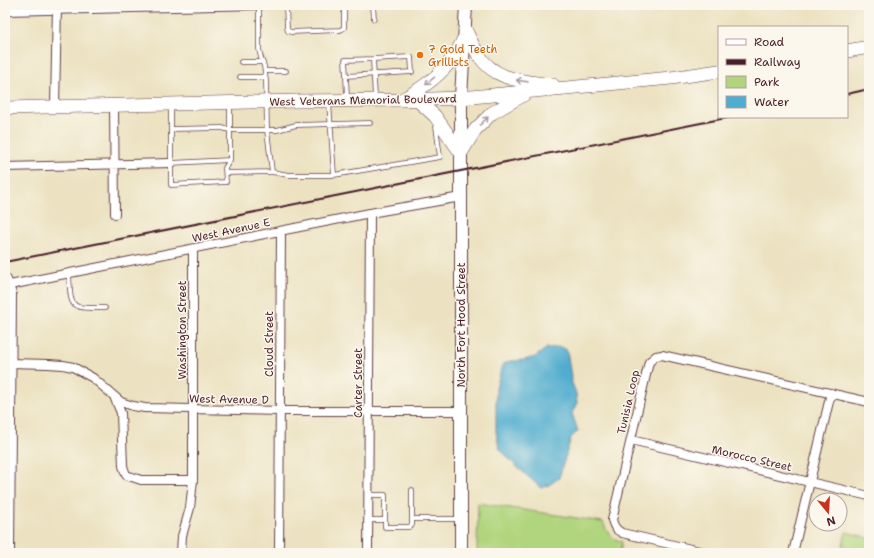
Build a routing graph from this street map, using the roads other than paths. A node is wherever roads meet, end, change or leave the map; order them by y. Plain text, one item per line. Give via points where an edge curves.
1 (259, 5) edge
2 (264, 5) edge
3 (286, 5) edge
4 (344, 5) edge
5 (373, 5) edge
6 (466, 5) edge
7 (57, 8) edge
8 (5, 11) edge
9 (374, 19) dead end
10 (464, 34) junction
11 (869, 48) edge
12 (848, 51) edge
13 (373, 59) junction
14 (241, 62) dead end
15 (262, 62) junction
16 (265, 71) junction
17 (286, 71) dead end
18 (718, 71) edge
19 (374, 74) junction
20 (346, 76) junction
21 (240, 77) dead end
22 (265, 77) junction
23 (574, 88) junction
24 (528, 92) junction
25 (461, 98) junction
26 (416, 99) junction
27 (375, 100) junction
28 (401, 100) junction
29 (328, 101) junction
30 (347, 101) junction
31 (266, 102) junction
32 (230, 103) junction
33 (171, 104) junction
34 (114, 105) junction
35 (55, 106) junction
36 (5, 108) edge
37 (435, 116) junction
38 (370, 123) dead end
39 (330, 124) junction
40 (171, 128) junction
41 (230, 130) junction
42 (267, 130) junction
43 (461, 153) junction
44 (230, 160) junction
45 (171, 163) junction
46 (115, 164) junction
47 (5, 167) edge
48 (272, 172) junction
49 (226, 173) junction
50 (334, 176) junction
51 (461, 197) junction
52 (370, 213) junction
53 (115, 214) dead end
54 (281, 231) junction
55 (193, 249) junction
56 (69, 272) junction
57 (6, 284) edge
58 (105, 308) dead end
59 (9, 363) junction
60 (831, 393) junction
61 (113, 396) junction
62 (869, 402) edge
63 (192, 410) junction
64 (280, 411) junction
65 (369, 411) junction
66 (461, 411) junction
67 (7, 417) edge
68 (631, 440) junction
69 (193, 480) junction
70 (810, 483) junction
71 (412, 490) dead end
72 (6, 492) edge
73 (369, 495) junction
74 (869, 496) edge
75 (412, 519) junction
76 (461, 519) junction
77 (368, 520) junction
78 (385, 520) junction
79 (8, 553) edge
80 (181, 553) edge
81 (279, 553) edge
82 (368, 553) edge
83 (460, 553) edge
84 (708, 553) edge
85 (793, 553) edge

1 - 2 lane
1 - 7 street
1 - 15 lane via 259,49
3 - 4 lane via 287,28 291,32 344,28
5 - 9 lane
6 - 10 main road, North Fort Hood Street
7 - 8 street
7 - 35 street
23 -> 10 main road via 509,79 499,75 479,56
10 - 25 main road, North Fort Hood Street
10 -> 28 main road via 452,59 440,72 424,86
11 - 12 main road
13 - 19 lane
13 - 19 lane via 411,56 412,72
13 - 20 lane via 345,60
14 - 15 lane
15 - 16 lane
16 - 17 lane
16 - 22 lane
18 - 23 main road, West Veterans Memorial Boulevard
19 - 20 lane
19 - 27 lane
20 - 30 lane
21 - 22 lane
22 - 31 lane
23 - 24 main road, West Veterans Memorial Boulevard
24 - 25 main road, West Veterans Memorial Boulevard
43 -> 24 main road via 475,130 492,113
25 - 26 main road, West Veterans Memorial Boulevard
25 - 43 main road, North Fort Hood Street
26 - 28 main road, West Veterans Memorial Boulevard
26 - 37 main road
27 - 28 main road, West Veterans Memorial Boulevard
27 - 30 main road, West Veterans Memorial Boulevard
29 - 30 main road, West Veterans Memorial Boulevard
29 - 31 main road, West Veterans Memorial Boulevard
29 - 39 lane
31 - 32 main road, West Veterans Memorial Boulevard
31 - 42 lane
32 - 33 main road, West Veterans Memorial Boulevard
32 - 41 lane
33 - 34 main road, West Veterans Memorial Boulevard
33 - 40 lane
34 - 35 main road, West Veterans Memorial Boulevard
34 - 46 street
35 - 36 main road, West Veterans Memorial Boulevard
37 - 43 main road
37 - 50 lane via 440,157
38 - 39 lane
39 - 42 lane via 296,125
39 - 50 lane
40 - 41 lane
40 - 45 lane
41 - 42 lane
41 - 44 lane
42 - 48 lane
43 - 51 main road, North Fort Hood Street
44 - 45 lane
44 - 49 lane via 225,168
45 - 46 street
45 - 49 lane via 171,185 226,182
46 - 47 street
46 - 53 street
48 - 49 lane
48 - 50 lane via 289,176
51 - 52 street, West Avenue E
51 - 66 main road, North Fort Hood Street
52 - 54 street, West Avenue E
52 - 65 street, Carter Street
54 - 55 street, West Avenue E
54 - 64 street, Cloud Street
55 - 56 street, West Avenue E
55 - 63 street, Washington Street
56 - 57 street, West Avenue E
56 - 58 lane via 72,303 76,307
57 - 59 main road via 10,294
59 - 61 street, West Avenue D via 73,367 93,378
59 - 67 main road
60 - 62 street, Tunisia Loop
60 - 68 street, Tunisia Loop via 662,355 656,356 649,362
60 - 70 street
61 - 63 street, West Avenue D via 133,406
61 - 69 street via 121,413 123,466 126,475 141,480
63 - 64 street, West Avenue D
63 - 69 street, Washington Street
64 - 65 street, West Avenue D
64 - 81 street, Cloud Street
65 - 66 street, West Avenue D
65 - 73 street, Carter Street
66 - 76 main road, North Fort Hood Street
67 - 72 main road
68 - 70 street, Morocco Street
68 - 84 street, Tunisia Loop via 612,520 613,526 622,533
69 - 80 street, Washington Street
70 - 74 street, Morocco Street
70 - 85 street
71 - 75 lane
72 - 79 main road
73 - 77 street, Carter Street
73 - 78 lane via 385,495
75 - 76 lane
75 - 78 lane via 412,525 409,527 385,527
76 - 83 main road, North Fort Hood Street
77 - 78 lane
77 - 82 street, Carter Street

